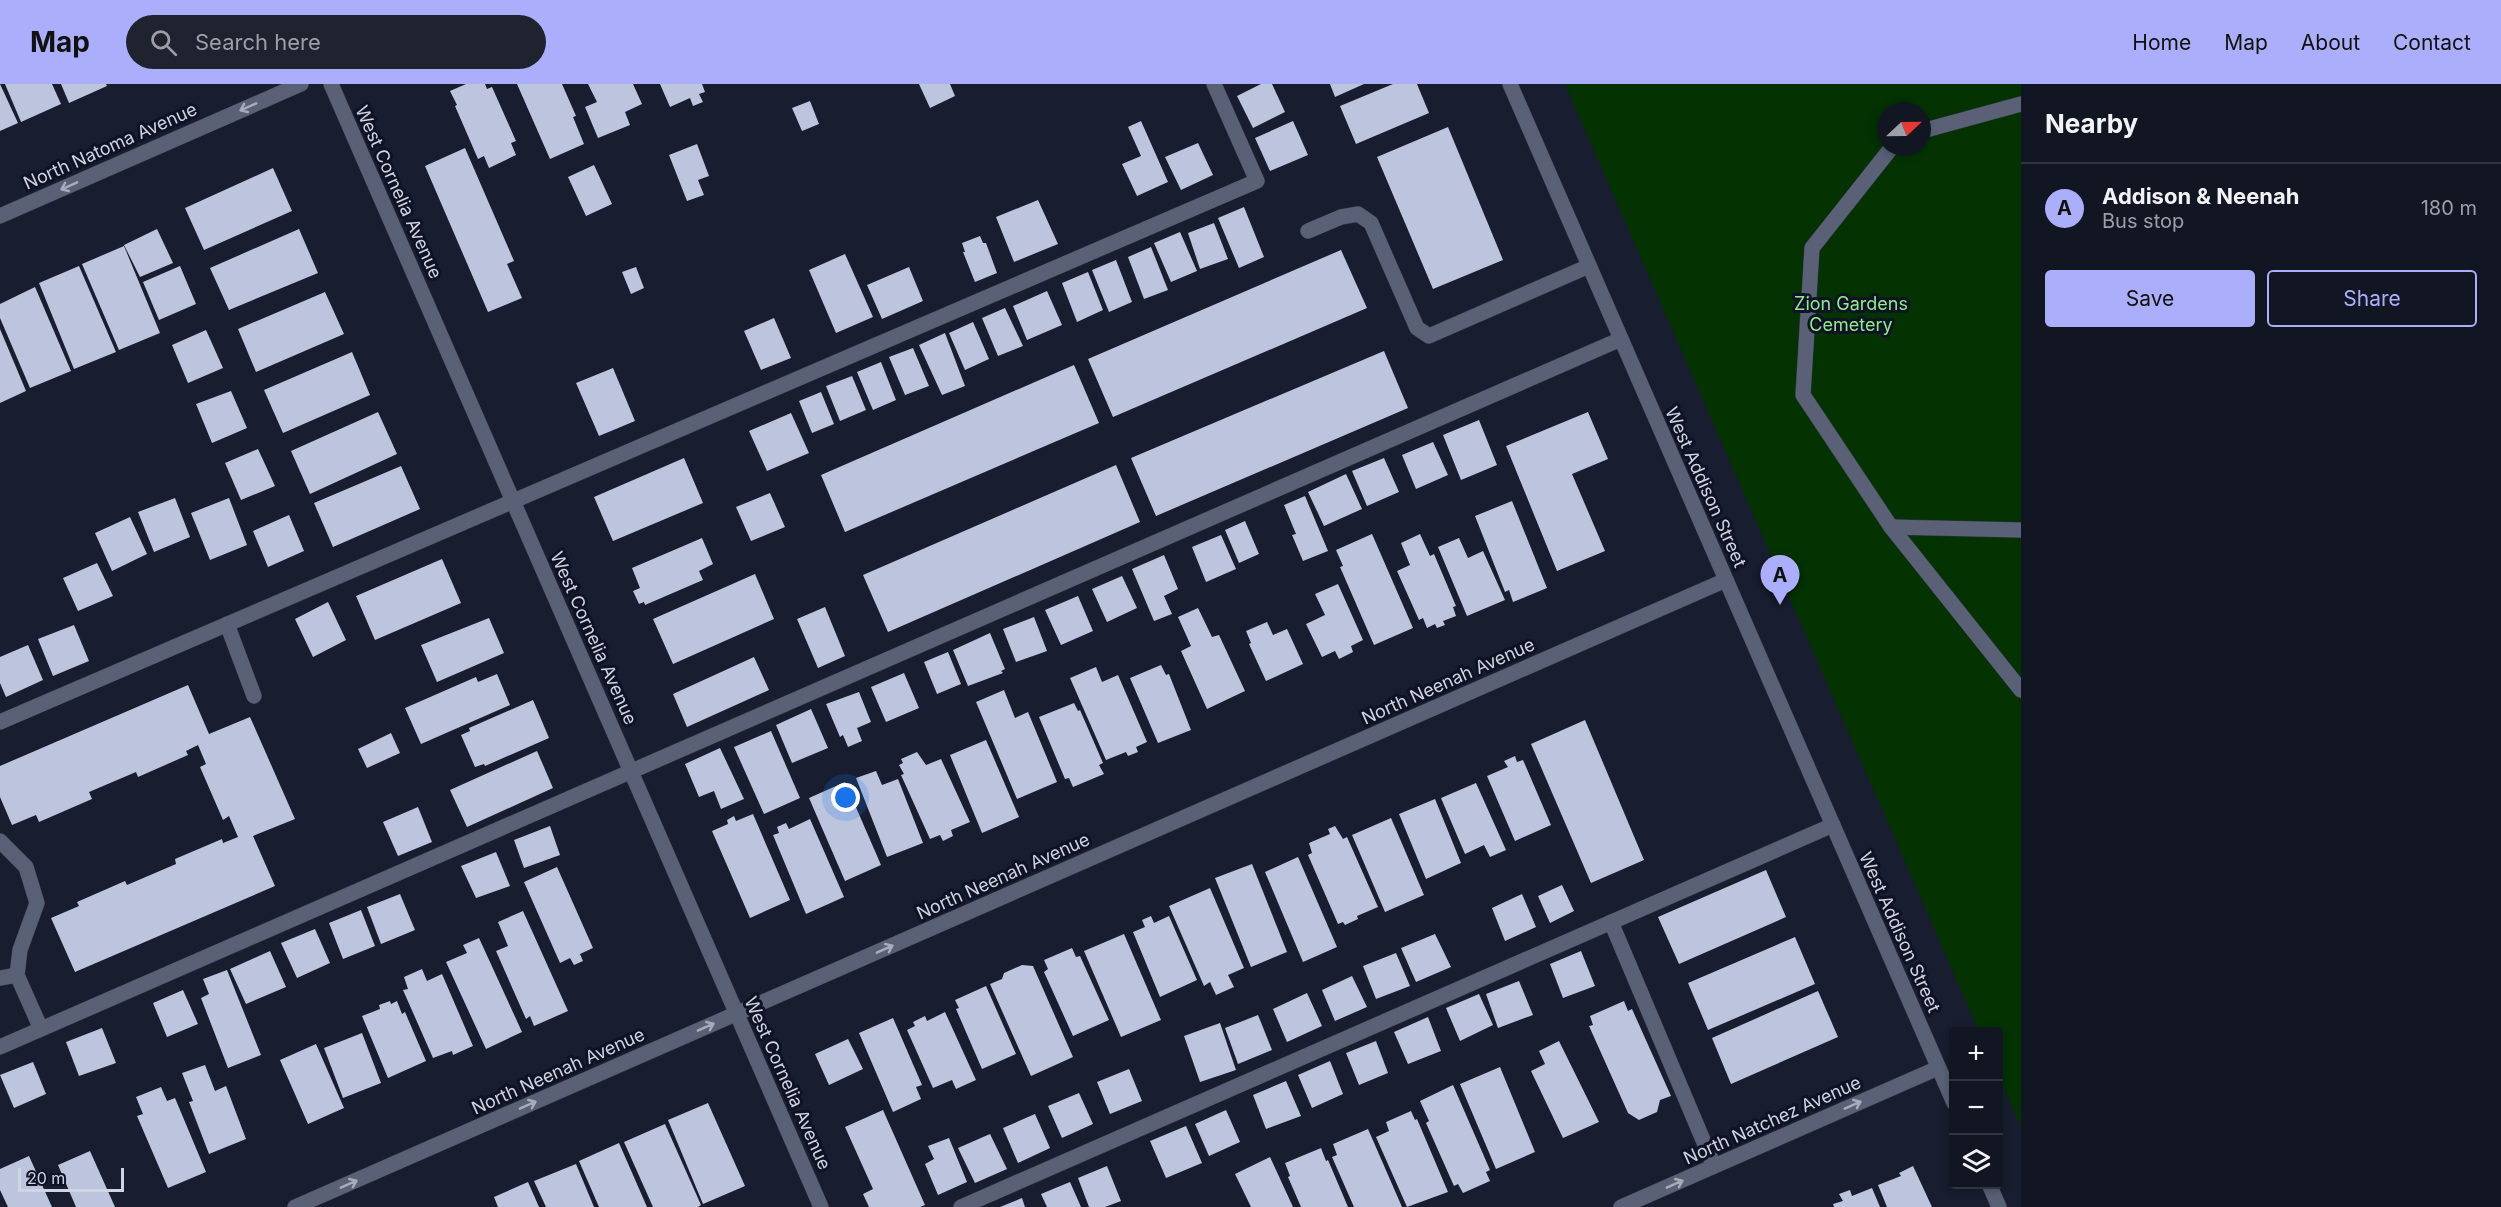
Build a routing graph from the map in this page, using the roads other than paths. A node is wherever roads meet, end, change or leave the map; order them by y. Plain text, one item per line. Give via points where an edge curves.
1 (301, 84) edge
2 (331, 84) edge
3 (1214, 84) edge
4 (1510, 84) edge
5 (2021, 104) edge
6 (1931, 129) edge
7 (1885, 156) edge
8 (0, 216) edge
9 (1308, 231) dead end
10 (1589, 266) junction
11 (1621, 339) junction
12 (513, 501) junction
13 (1891, 527) junction
14 (2021, 530) edge
15 (1726, 580) junction
16 (227, 624) junction
17 (2021, 690) edge
18 (254, 696) dead end
19 (0, 722) edge
20 (631, 771) junction
21 (1833, 825) junction
22 (0, 841) edge
23 (1611, 922) junction
24 (17, 975) junction
25 (0, 978) edge
26 (736, 1014) junction
27 (41, 1029) junction
28 (0, 1047) edge
29 (1938, 1068) junction
30 (1949, 1094) edge
31 (1714, 1166) junction
32 (1991, 1189) edge
33 (296, 1207) edge
34 (821, 1207) edge
35 (961, 1207) edge
36 (1621, 1207) edge
37 (1999, 1207) edge

1 -> 8 street, North Natoma Avenue
2 - 12 street, West Cornelia Avenue
3 - 12 street via 1257,181
4 - 10 street, West Addison Street
5 - 6 street
7 - 13 street via 1812,249 1803,395
9 - 10 street via 1358,214 1371,223 1417,328 1429,336
10 - 11 street, West Addison Street
11 - 15 street, West Addison Street
11 - 20 street
12 - 16 street
12 - 20 street, West Cornelia Avenue
13 - 14 street
13 - 17 street
15 - 21 street, West Addison Street
26 -> 15 street, North Neenah Avenue
16 - 18 street
16 - 19 street
20 - 26 street, West Cornelia Avenue
20 - 27 street
21 - 23 street
21 - 29 street, West Addison Street
22 - 24 street via 26,867 38,903 20,950
23 - 31 street
23 - 35 street
24 - 25 street
24 - 27 street
33 -> 26 street, North Neenah Avenue
26 - 34 street, West Cornelia Avenue
27 - 28 street
29 - 30 street, West Addison Street
31 -> 29 street, North Natchez Avenue
36 -> 31 street, North Natchez Avenue
32 - 37 street

